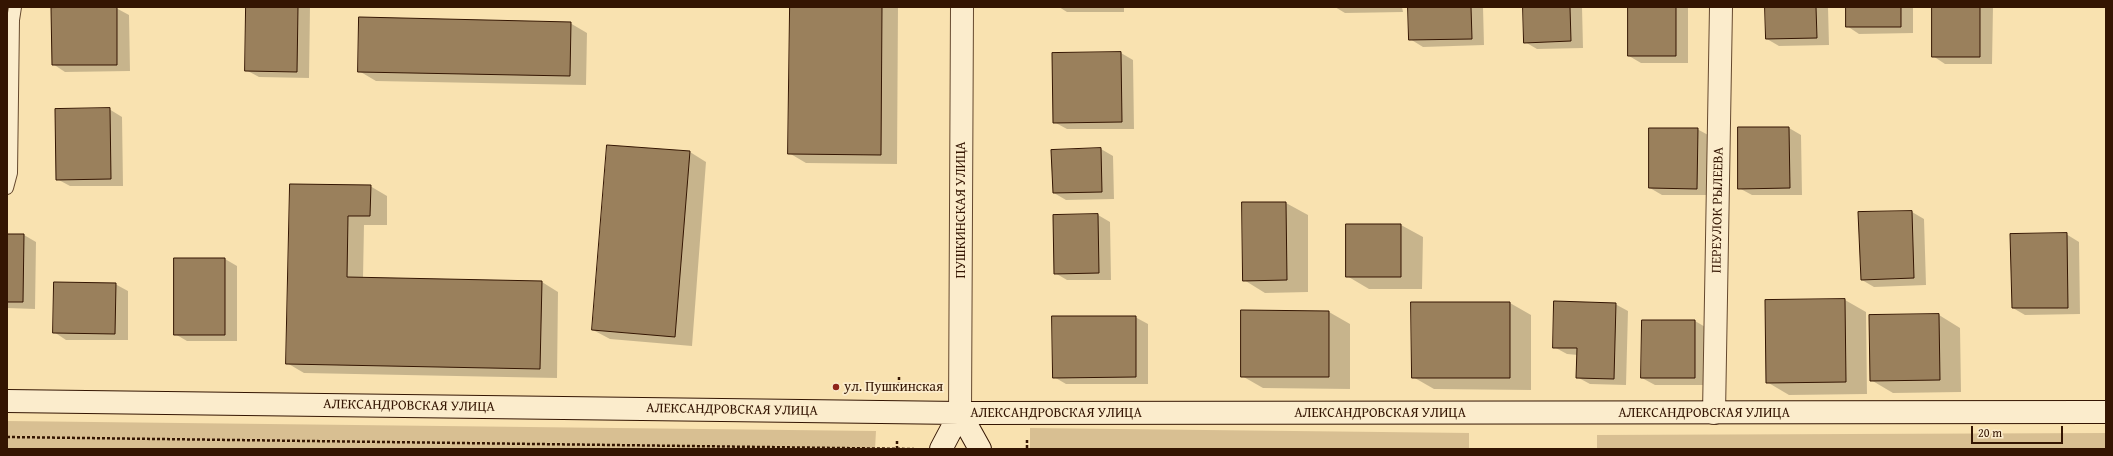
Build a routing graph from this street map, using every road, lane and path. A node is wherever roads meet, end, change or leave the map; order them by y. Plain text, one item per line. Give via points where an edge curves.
1 (15, 7) edge
2 (962, 7) edge
3 (1721, 7) edge
4 (10, 20) edge
5 (7, 188) edge
6 (7, 400) edge
7 (2106, 412) edge
8 (960, 413) junction
9 (1714, 413) junction
10 (7, 437) edge
11 (942, 449) edge
12 (980, 449) edge

1 - 4 lane
2 - 8 street, ПУШКИНСКАЯ УЛИЦА
3 - 9 street, ПЕРЕУЛОК РЫЛЕЕВА
4 - 5 lane via 11,172
6 - 8 street, АЛЕКСАНДРОВСКАЯ УЛИЦА
7 - 9 street, АЛЕКСАНДРОВСКАЯ УЛИЦА
8 - 9 street, АЛЕКСАНДРОВСКАЯ УЛИЦА
8 - 11 street, ПУШКИНСКАЯ УЛИЦА
8 - 12 street, ПУШКИНСКАЯ УЛИЦА
10 - 11 path

